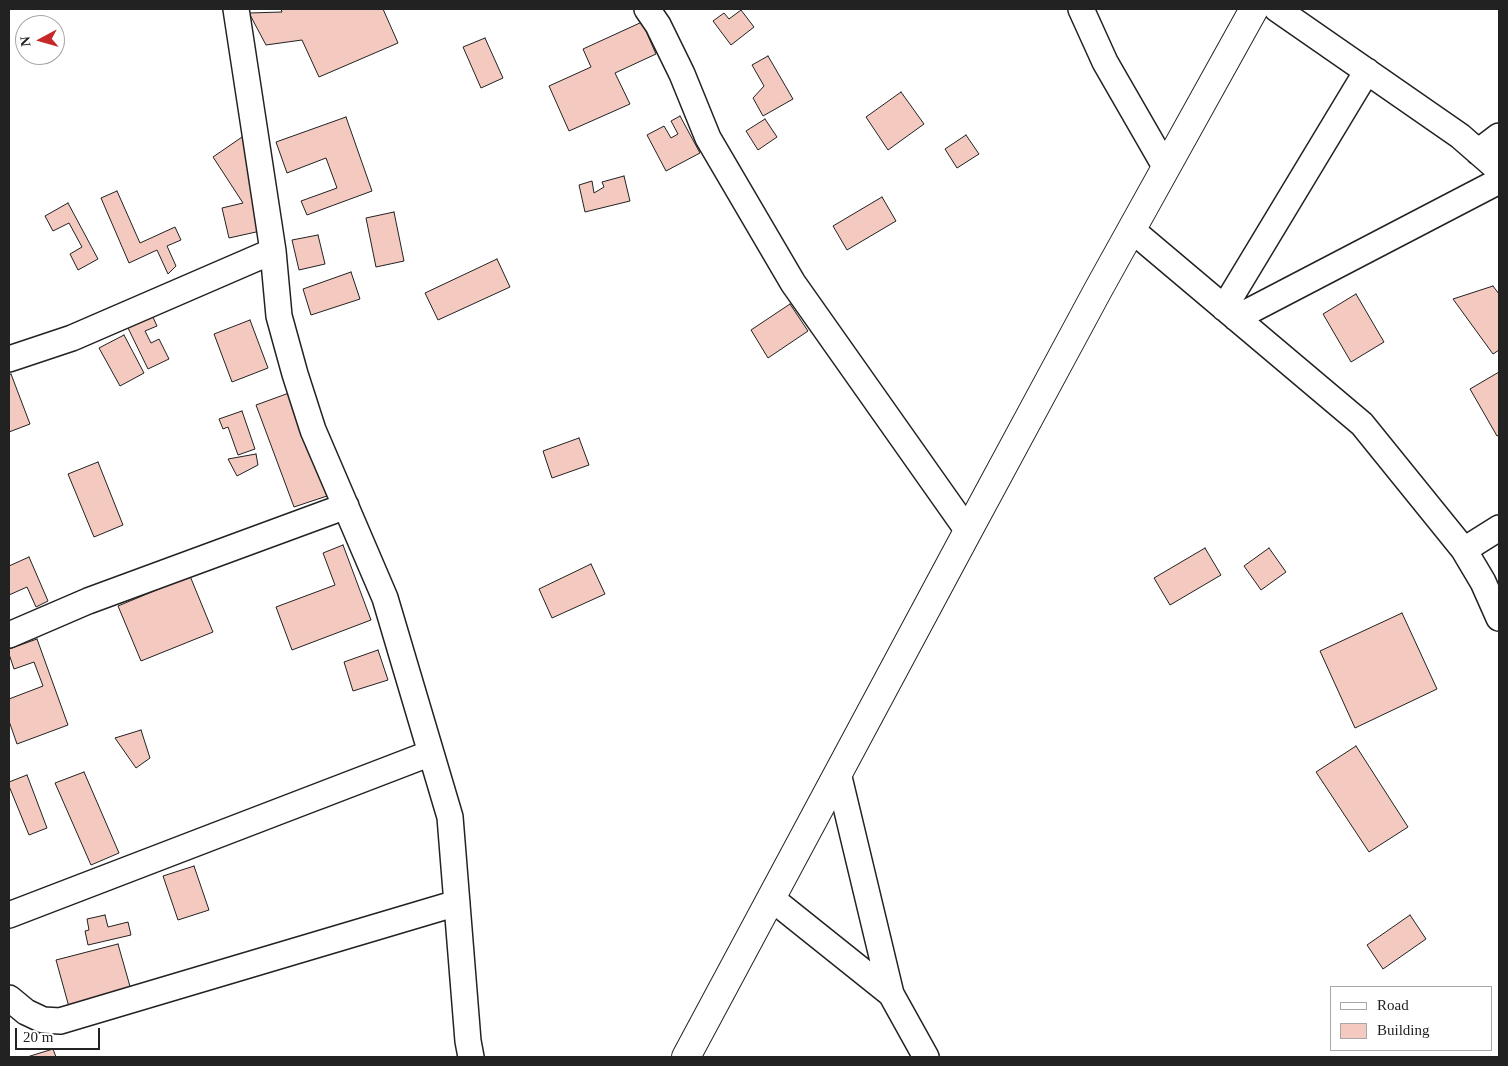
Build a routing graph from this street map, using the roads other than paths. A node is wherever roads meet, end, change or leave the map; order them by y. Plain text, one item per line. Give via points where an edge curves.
1 (236, 9) edge
2 (647, 9) edge
3 (1081, 9) edge
4 (1254, 9) edge
5 (1277, 9) edge
6 (1367, 71) junction
7 (1499, 136) edge
8 (1478, 152) junction
9 (1166, 168) junction
10 (1499, 170) edge
11 (1499, 181) edge
12 (1132, 230) junction
13 (273, 251) junction
14 (1230, 313) junction
15 (9, 359) edge
16 (346, 506) junction
17 (1499, 528) edge
18 (968, 531) junction
19 (1464, 550) junction
20 (1499, 618) edge
21 (9, 635) edge
22 (431, 753) junction
23 (838, 773) junction
24 (771, 898) junction
25 (457, 903) junction
26 (9, 916) edge
27 (891, 994) junction
28 (9, 998) edge
29 (471, 1057) edge
30 (686, 1057) edge
31 (926, 1057) edge

1 - 13 street
2 - 18 street via 682,74 708,138 793,283
3 - 9 street via 1105,62
4 - 9 street
5 - 6 street
6 - 8 street
6 - 14 street
7 - 8 street
8 - 10 street
9 - 12 street
11 - 14 street
12 - 14 street
12 - 18 street
13 - 15 street via 72,338
13 - 16 street via 279,316 292,365 313,430
14 - 19 street via 1362,424
16 - 21 street via 88,601
16 - 22 street via 385,598
17 - 19 street
18 - 23 street
19 - 20 street
22 - 25 street via 450,817
22 - 26 street
23 - 24 street
23 - 27 street
24 - 27 street
24 - 30 street
25 - 28 street via 60,1021 43,1020 26,1012
25 - 29 street
27 - 31 street

